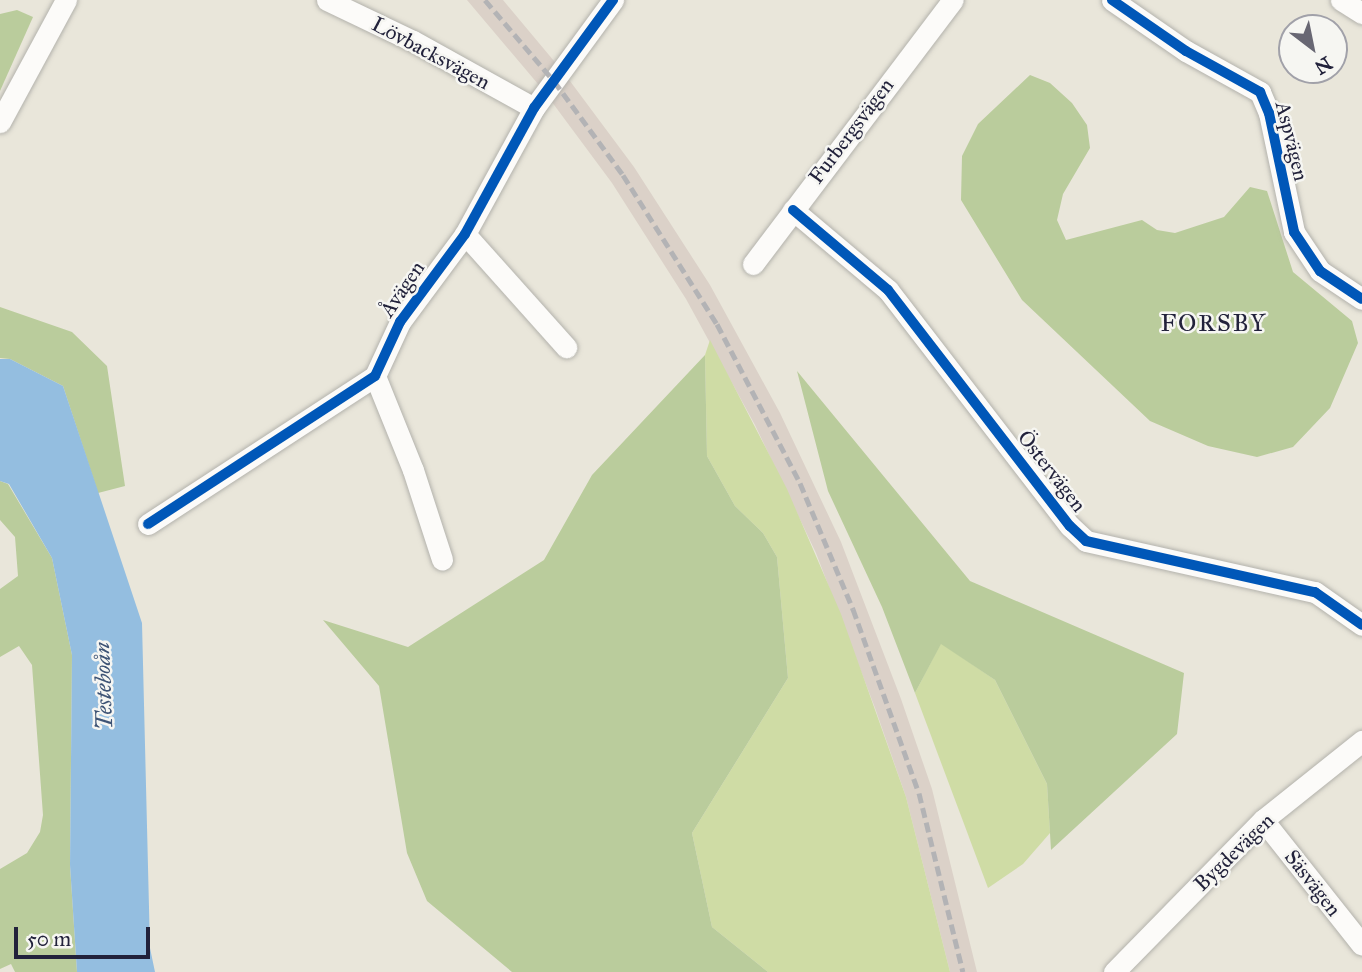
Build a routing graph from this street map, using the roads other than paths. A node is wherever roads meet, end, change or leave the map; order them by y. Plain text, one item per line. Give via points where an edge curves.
1 (66, 0) edge
2 (327, 0) edge
3 (613, 0) edge
4 (953, 0) edge
5 (1112, 0) edge
6 (1341, 0) edge
7 (1362, 13) edge
8 (534, 108) junction
9 (0, 122) edge
10 (793, 210) junction
11 (465, 234) junction
12 (753, 264) dead end
13 (1362, 299) edge
14 (566, 346) dead end
15 (375, 376) junction
16 (148, 524) dead end
17 (442, 559) dead end
18 (1362, 625) edge
19 (1362, 741) edge
20 (1264, 820) junction
21 (1362, 945) edge
22 (1114, 972) edge

1 - 9 street
2 - 8 street, Lövbacksvägen
3 - 8 street, Åvägen
4 - 10 street, Furbergsvägen
5 - 13 street, Aspvägen via 1186,51 1259,92 1269,113 1297,239 1320,271
6 - 7 street
8 - 11 street, Åvägen
10 - 12 street, Furbergsvägen
10 - 18 street, Östervägen via 888,290 1086,541 1315,592
11 - 14 street
11 - 15 street, Åvägen via 400,322
15 - 16 street
15 - 17 street
19 - 20 street, Bygdevägen
20 - 21 street, Säsvägen
20 - 22 street, Bygdevägen

